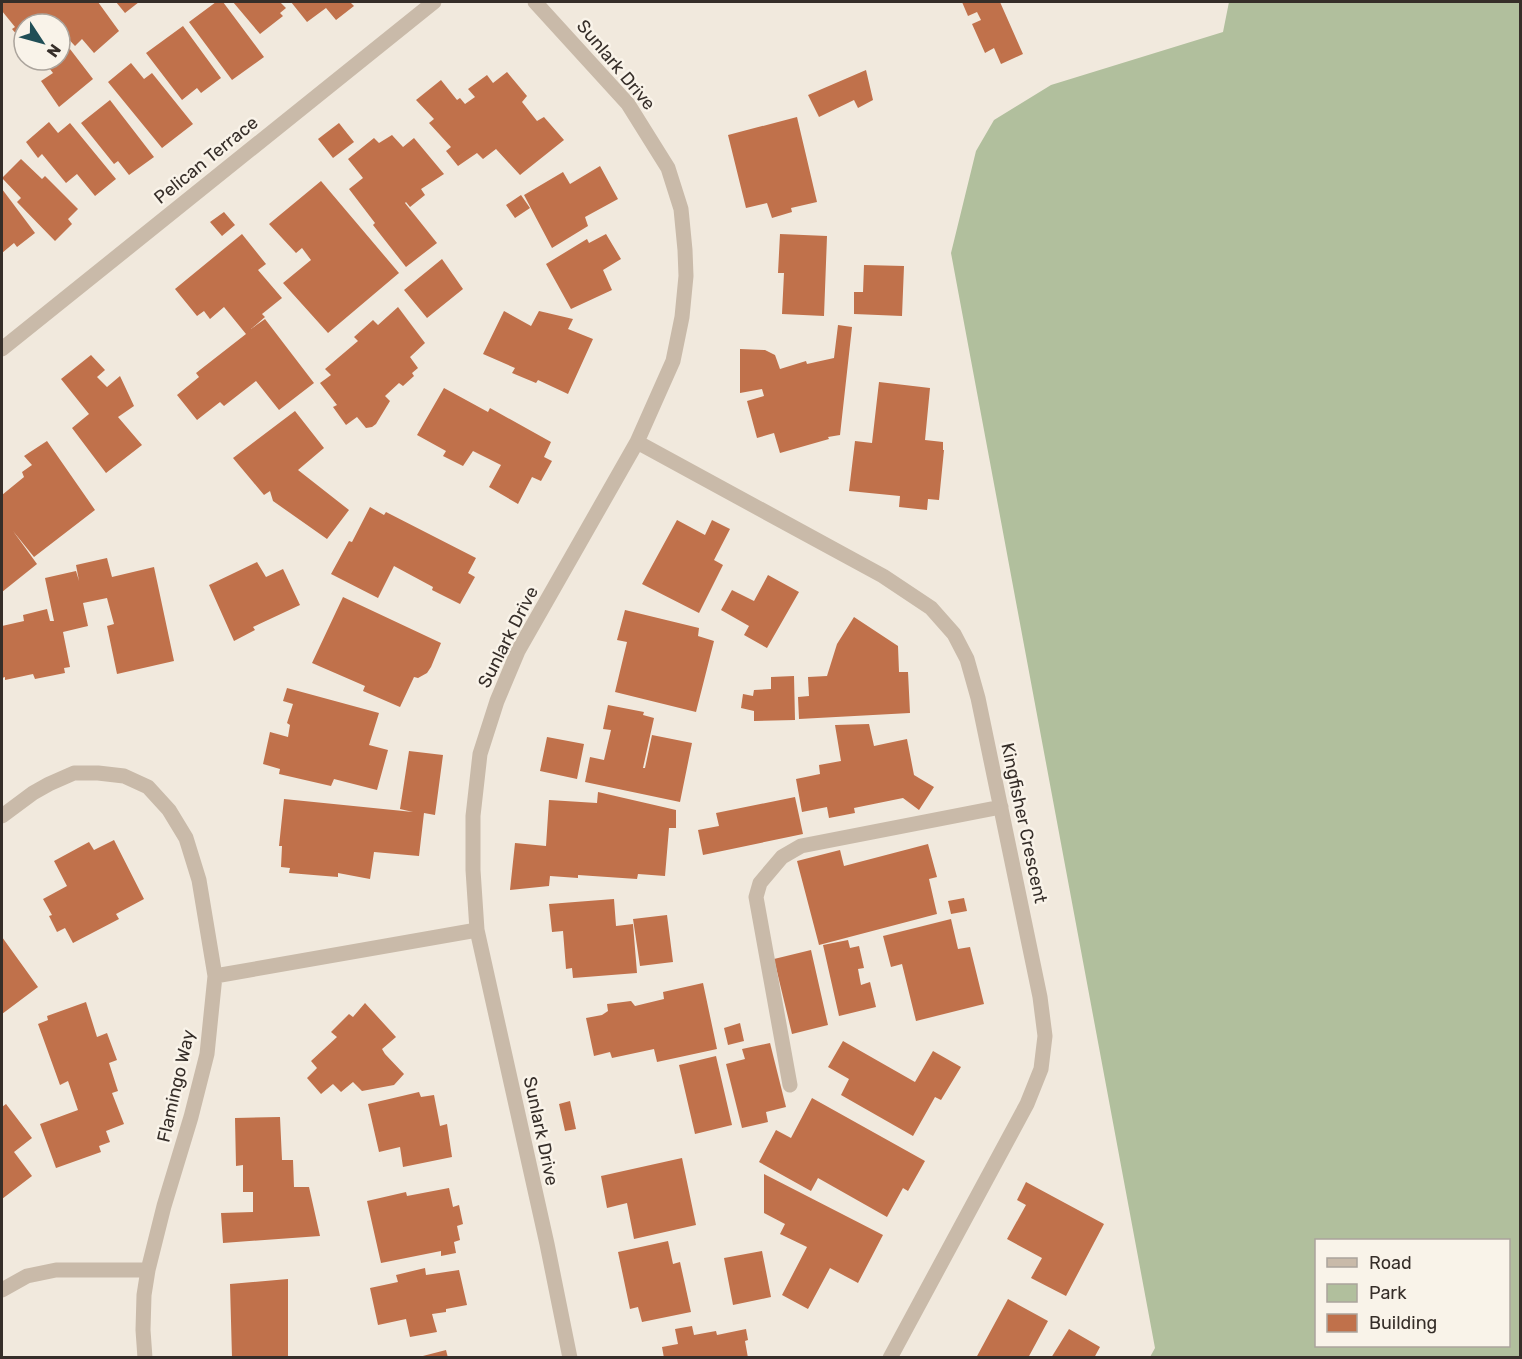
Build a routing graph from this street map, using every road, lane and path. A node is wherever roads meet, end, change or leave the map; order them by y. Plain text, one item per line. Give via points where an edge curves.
1 (434, 2) edge
2 (535, 2) edge
3 (2, 349) edge
4 (637, 442) junction
5 (1001, 807) junction
6 (2, 816) edge
7 (477, 930) junction
8 (215, 976) junction
9 (790, 1085) dead end
10 (148, 1270) junction
11 (2, 1290) edge
12 (145, 1358) edge
13 (570, 1358) edge
14 (890, 1358) edge

1 - 3 street, Pelican Terrace
2 - 4 street, Sunlark Drive via 628,104 668,168 681,209 686,276 682,317 673,361
4 - 5 street, Kingfisher Crescent via 883,576 931,608 954,634 967,658
4 - 7 street, Sunlark Drive via 518,651 497,701 480,754 473,816
5 - 9 street via 801,846 782,857 760,883 756,897
5 - 14 street, Kingfisher Crescent via 1040,997 1045,1036 1041,1069 1027,1104
6 - 8 street, Flamingo Way via 33,793 74,773 124,776 148,787 169,810 186,838 199,880
7 - 8 street
7 - 13 street, Sunlark Drive
8 - 10 street, Flamingo Way via 207,1054
10 - 11 street via 56,1270 27,1276
10 - 12 street, Flamingo Way via 142,1330

